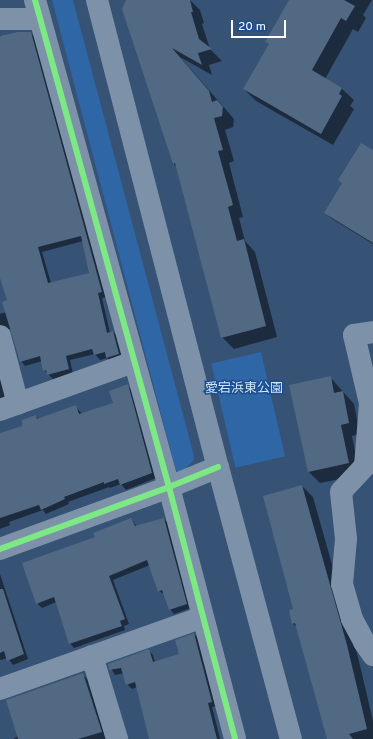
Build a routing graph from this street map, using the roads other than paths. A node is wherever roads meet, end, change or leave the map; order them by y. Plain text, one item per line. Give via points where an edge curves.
1 (97, 0) edge
2 (37, 9) edge
3 (0, 19) edge
4 (373, 332) edge
5 (0, 336) edge
6 (133, 362) junction
7 (9, 407) edge
8 (218, 467) junction
9 (169, 487) junction
10 (0, 549) edge
11 (203, 617) junction
12 (373, 655) edge
13 (92, 656) junction
14 (0, 689) edge
15 (117, 739) edge
16 (235, 739) edge
17 (291, 739) edge

1 - 8 street
2 - 3 street
2 - 6 street
4 - 12 street via 354,335 370,403 365,466 341,492 346,539 342,584 352,619
5 - 7 street
6 - 7 street
6 - 9 street
8 - 9 street
8 - 17 street
9 - 10 street
9 - 11 street
11 - 13 street
11 - 16 street
13 - 14 street
13 - 15 street

